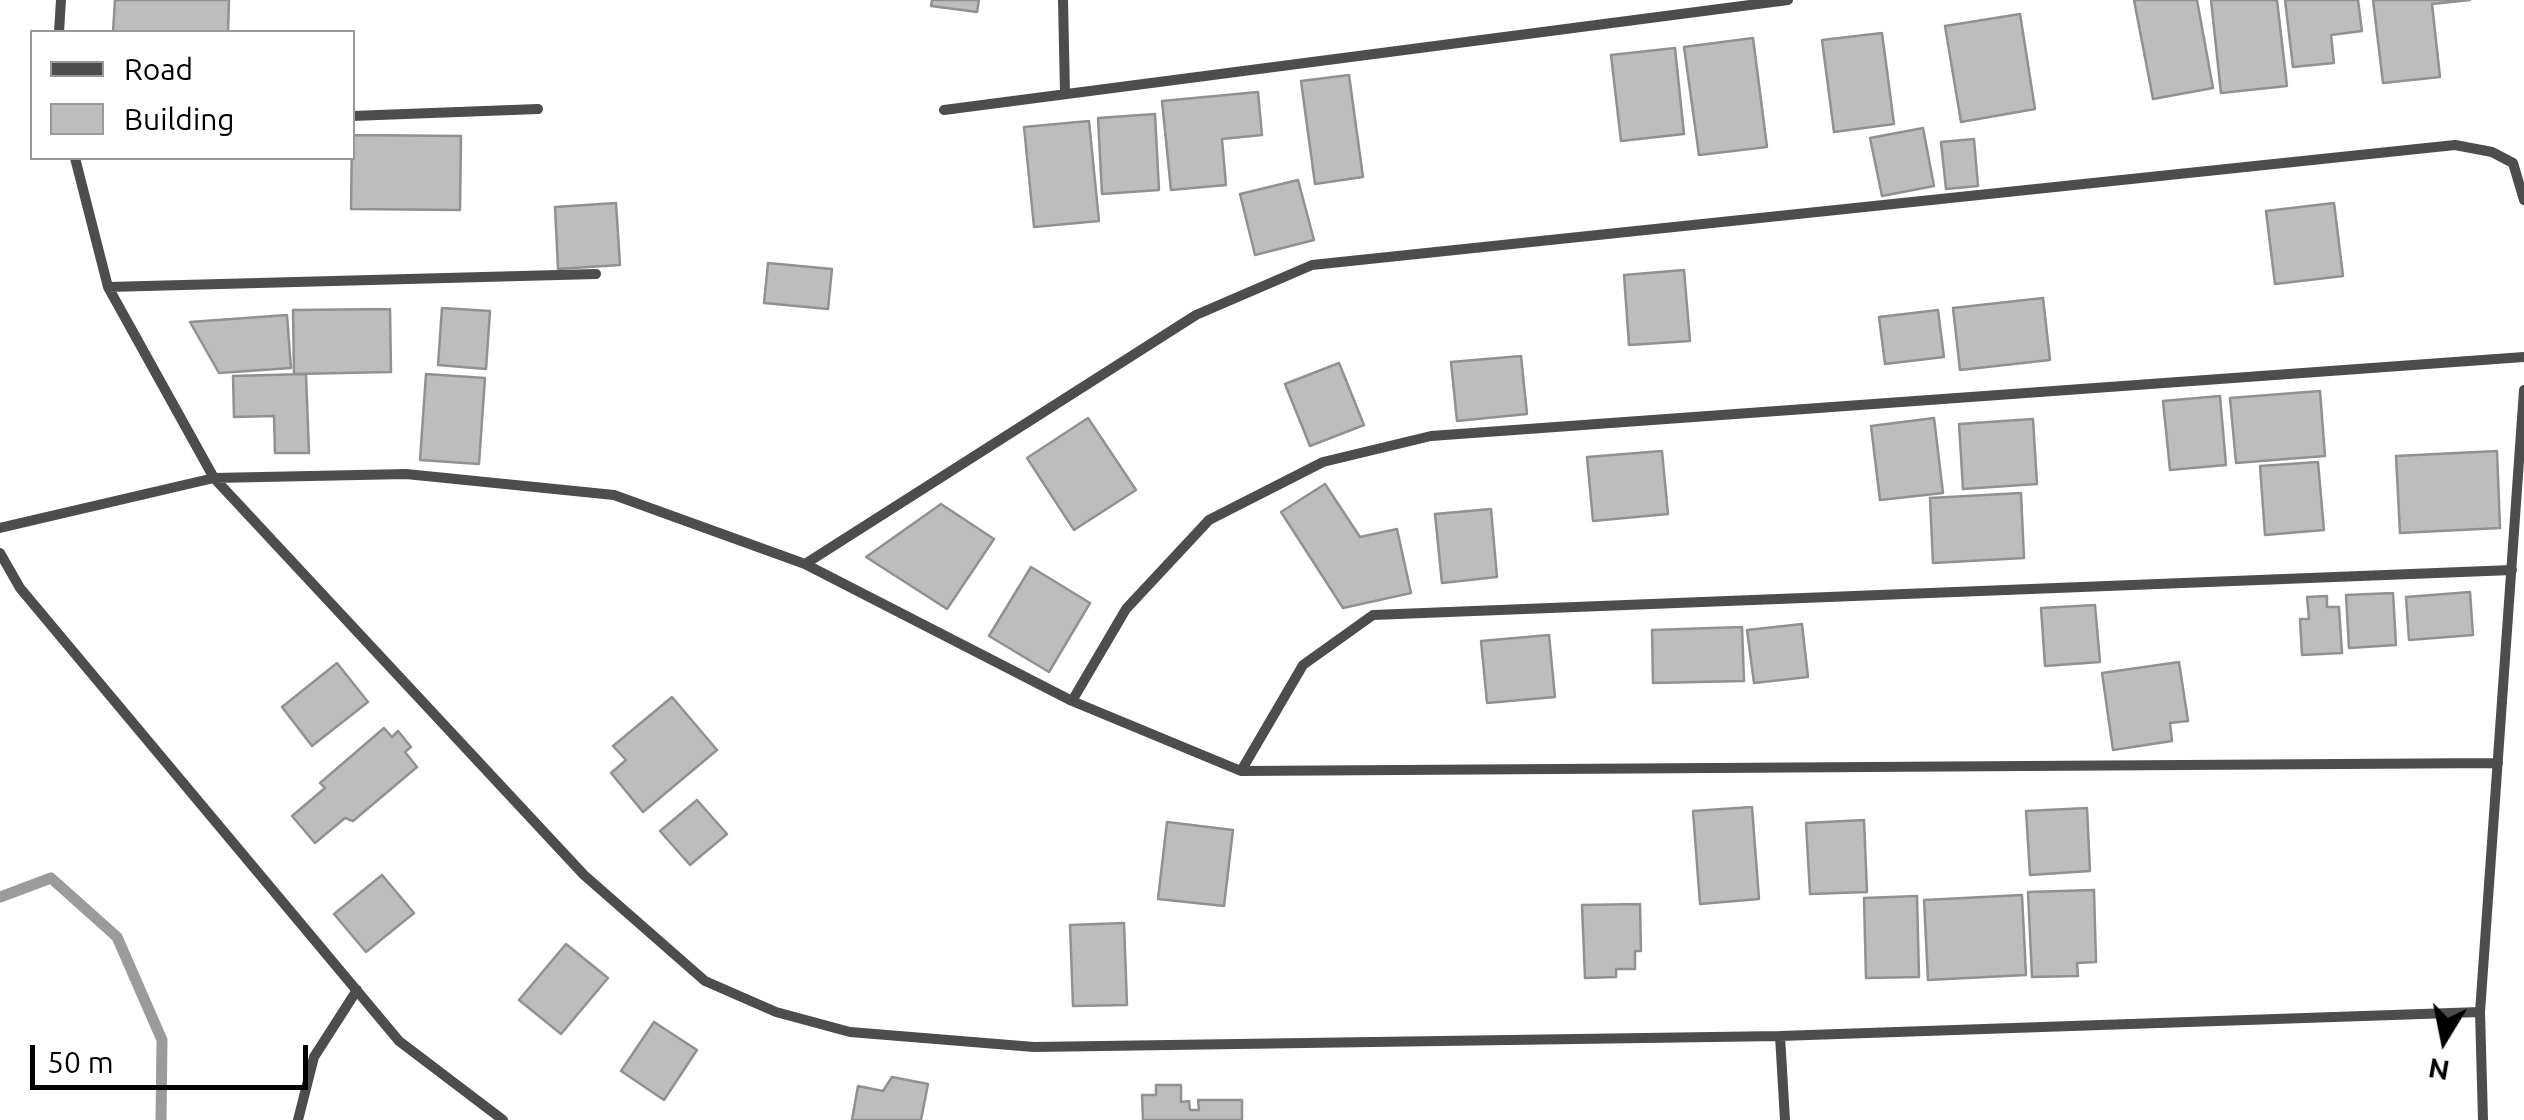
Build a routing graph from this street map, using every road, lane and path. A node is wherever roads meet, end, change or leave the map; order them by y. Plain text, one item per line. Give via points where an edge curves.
1 (60, 0) edge
2 (1063, 0) edge
3 (1788, 0) edge
4 (58, 30) edge
5 (1065, 94) junction
6 (538, 109) dead end
7 (944, 110) dead end
8 (355, 116) edge
9 (76, 160) edge
10 (2524, 200) edge
11 (596, 274) dead end
12 (108, 287) junction
13 (2524, 357) edge
14 (2524, 390) edge
15 (214, 478) junction
16 (0, 528) edge
17 (0, 553) edge
18 (805, 564) junction
19 (2512, 570) junction
20 (1072, 701) junction
21 (2498, 762) junction
22 (1241, 771) junction
23 (357, 990) junction
24 (2480, 1012) junction
25 (1780, 1036) junction
26 (298, 1120) edge
27 (503, 1120) edge
28 (1785, 1120) edge
29 (2483, 1120) edge

1 - 4 street
2 - 5 street
3 - 5 street
5 - 7 street
6 - 8 street
9 - 12 street
10 - 18 street via 2513,163 2456,145 1312,266 1196,315
11 - 12 street
12 - 15 street
13 - 20 street via 1413,440 1322,462 1209,520 1126,608
14 - 19 street
15 - 16 street
15 - 18 street via 406,474 614,495
15 - 25 street via 584,875 704,981 776,1012 850,1032 1034,1048
17 - 23 street via 20,588
18 - 20 street
19 - 21 street
19 - 22 street via 1373,615 1303,665
20 - 22 street
21 - 22 street
21 - 24 street
23 - 26 street via 314,1057
23 - 27 street via 399,1041
24 - 25 street
24 - 29 street
25 - 28 street

